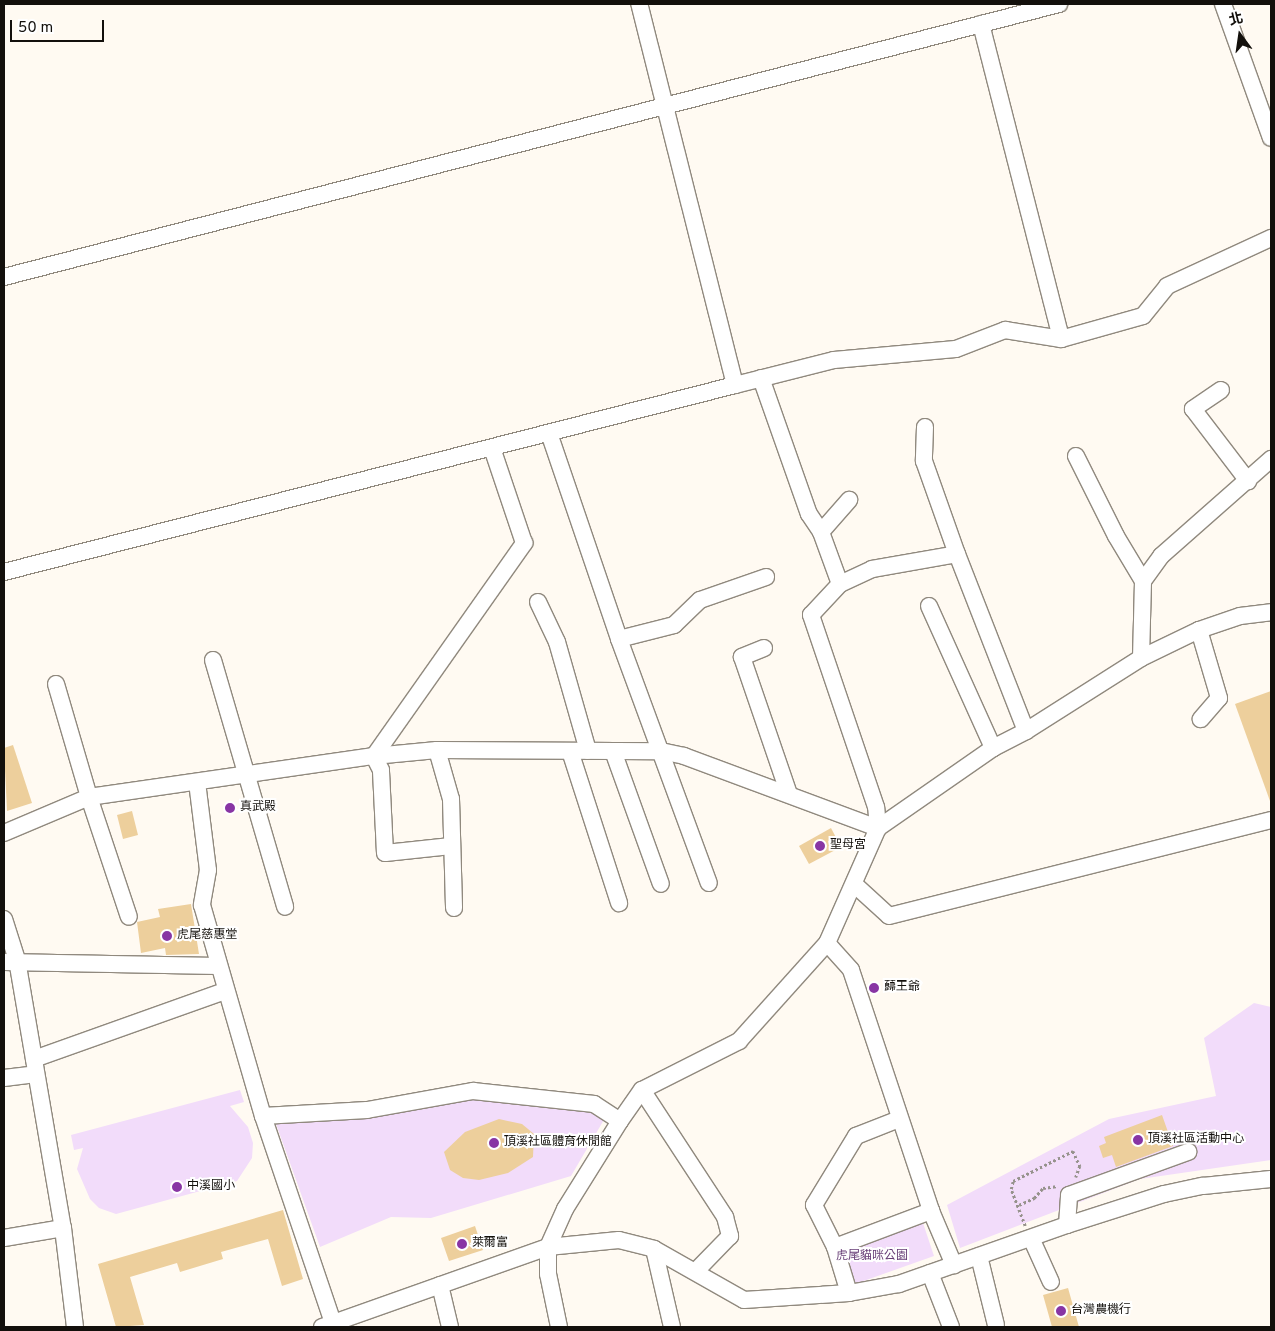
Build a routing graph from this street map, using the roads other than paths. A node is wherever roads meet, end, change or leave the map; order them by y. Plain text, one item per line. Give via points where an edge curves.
1 (639, 4) edge
2 (1059, 4) edge
3 (1223, 4) edge
4 (981, 24) junction
5 (666, 108) junction
6 (1271, 138) edge
7 (1271, 238) edge
8 (4, 277) edge
9 (1061, 339) junction
10 (761, 378) junction
11 (735, 385) junction
12 (1220, 390) dead end
13 (926, 427) dead end
14 (549, 433) junction
15 (492, 448) junction
16 (1076, 456) dead end
17 (1271, 459) edge
18 (1248, 481) junction
19 (849, 500) dead end
20 (821, 532) junction
21 (957, 554) junction
22 (4, 572) edge
23 (766, 577) dead end
24 (1143, 580) junction
25 (840, 584) junction
26 (538, 602) dead end
27 (929, 606) dead end
28 (1271, 612) edge
29 (1199, 630) junction
30 (619, 640) junction
31 (764, 648) dead end
32 (1141, 658) junction
33 (213, 660) dead end
34 (56, 684) dead end
35 (1201, 719) dead end
36 (1026, 731) junction
37 (993, 748) junction
38 (437, 750) junction
39 (570, 751) junction
40 (588, 751) junction
41 (613, 751) junction
42 (661, 751) junction
43 (374, 756) junction
44 (248, 774) junction
45 (197, 782) junction
46 (789, 794) junction
47 (89, 797) junction
48 (1271, 820) edge
49 (878, 828) junction
50 (4, 833) edge
51 (451, 846) junction
52 (661, 884) dead end
53 (708, 884) dead end
54 (854, 884) junction
55 (619, 903) dead end
56 (286, 907) dead end
57 (454, 908) dead end
58 (129, 917) dead end
59 (4, 919) edge
60 (827, 943) junction
61 (10, 961) edge
62 (218, 966) junction
63 (225, 991) junction
64 (35, 1066) junction
65 (4, 1078) edge
66 (642, 1090) junction
67 (263, 1116) junction
68 (899, 1119) junction
69 (620, 1122) junction
70 (1188, 1152) dead end
71 (1271, 1179) edge
72 (931, 1211) junction
73 (1067, 1224) junction
74 (63, 1228) junction
75 (1024, 1234) junction
76 (4, 1238) edge
77 (548, 1247) junction
78 (835, 1247) junction
79 (654, 1249) junction
80 (979, 1256) junction
81 (954, 1265) junction
82 (696, 1271) junction
83 (930, 1273) junction
84 (1051, 1282) dead end
85 (440, 1285) junction
86 (849, 1293) junction
87 (327, 1325) edge
88 (996, 1325) dead end
89 (75, 1327) edge
90 (450, 1327) edge
91 (559, 1327) edge
92 (672, 1327) edge
93 (950, 1327) edge

1 - 5 street
2 - 4 street
3 - 6 street
4 - 5 street
4 - 9 street
5 - 8 street
5 - 11 street
7 - 9 street via 1167,286 1143,316
9 - 10 street via 1005,330 956,349 834,360
10 - 11 street
10 - 20 street via 809,514
11 - 14 street
12 - 18 street via 1193,409
13 - 21 street via 924,461
14 - 15 street
14 - 30 street
15 - 22 street
15 - 43 street via 524,543
16 - 24 street via 1116,536
17 - 18 street
18 - 24 street via 1161,556
19 - 20 street
20 - 25 street
21 - 25 street via 872,569
21 - 36 street
23 - 30 street via 700,600 674,625
24 - 32 street
25 - 49 street via 812,615 876,808
26 - 40 street via 557,642
27 - 37 street
28 - 29 street via 1240,616
29 - 32 street
29 - 35 street via 1219,698
30 - 42 street
31 - 46 street via 742,658
32 - 36 street
33 - 44 street
34 - 47 street
36 - 37 street
37 - 49 street
38 - 39 street
38 - 43 street
38 - 51 street via 451,799
39 - 40 street
39 - 55 street
40 - 41 street
41 - 42 street
41 - 52 street
42 - 46 street via 684,756
42 - 53 street
43 - 44 street
43 - 51 street via 381,770 386,853
44 - 45 street
44 - 56 street
45 - 47 street
45 - 62 street via 208,870 202,905
46 - 49 street
47 - 50 street
47 - 58 street
48 - 54 street via 889,916
49 - 54 street
51 - 57 street
54 - 60 street
59 - 61 street
60 - 66 street via 739,1041
60 - 68 street via 851,970
61 - 62 street
61 - 64 street
62 - 63 street
63 - 64 street
63 - 67 street
64 - 65 street
64 - 74 street
66 - 69 street
66 - 82 street via 724,1217 730,1236
67 - 69 street via 367,1110 473,1091 594,1104
67 - 87 street
68 - 72 street
68 - 78 street via 856,1136 814,1205
69 - 77 street via 565,1209
70 - 73 street via 1069,1195
71 - 73 street via 1174,1192
72 - 78 street
72 - 81 street
73 - 75 street
74 - 76 street
74 - 89 street
75 - 80 street
75 - 84 street
77 - 79 street via 619,1240
77 - 85 street
77 - 91 street via 548,1274
78 - 86 street
79 - 82 street
79 - 92 street
80 - 81 street
80 - 88 street
81 - 83 street
82 - 86 street via 744,1300
83 - 86 street via 900,1284
83 - 93 street
85 - 87 street
85 - 90 street

